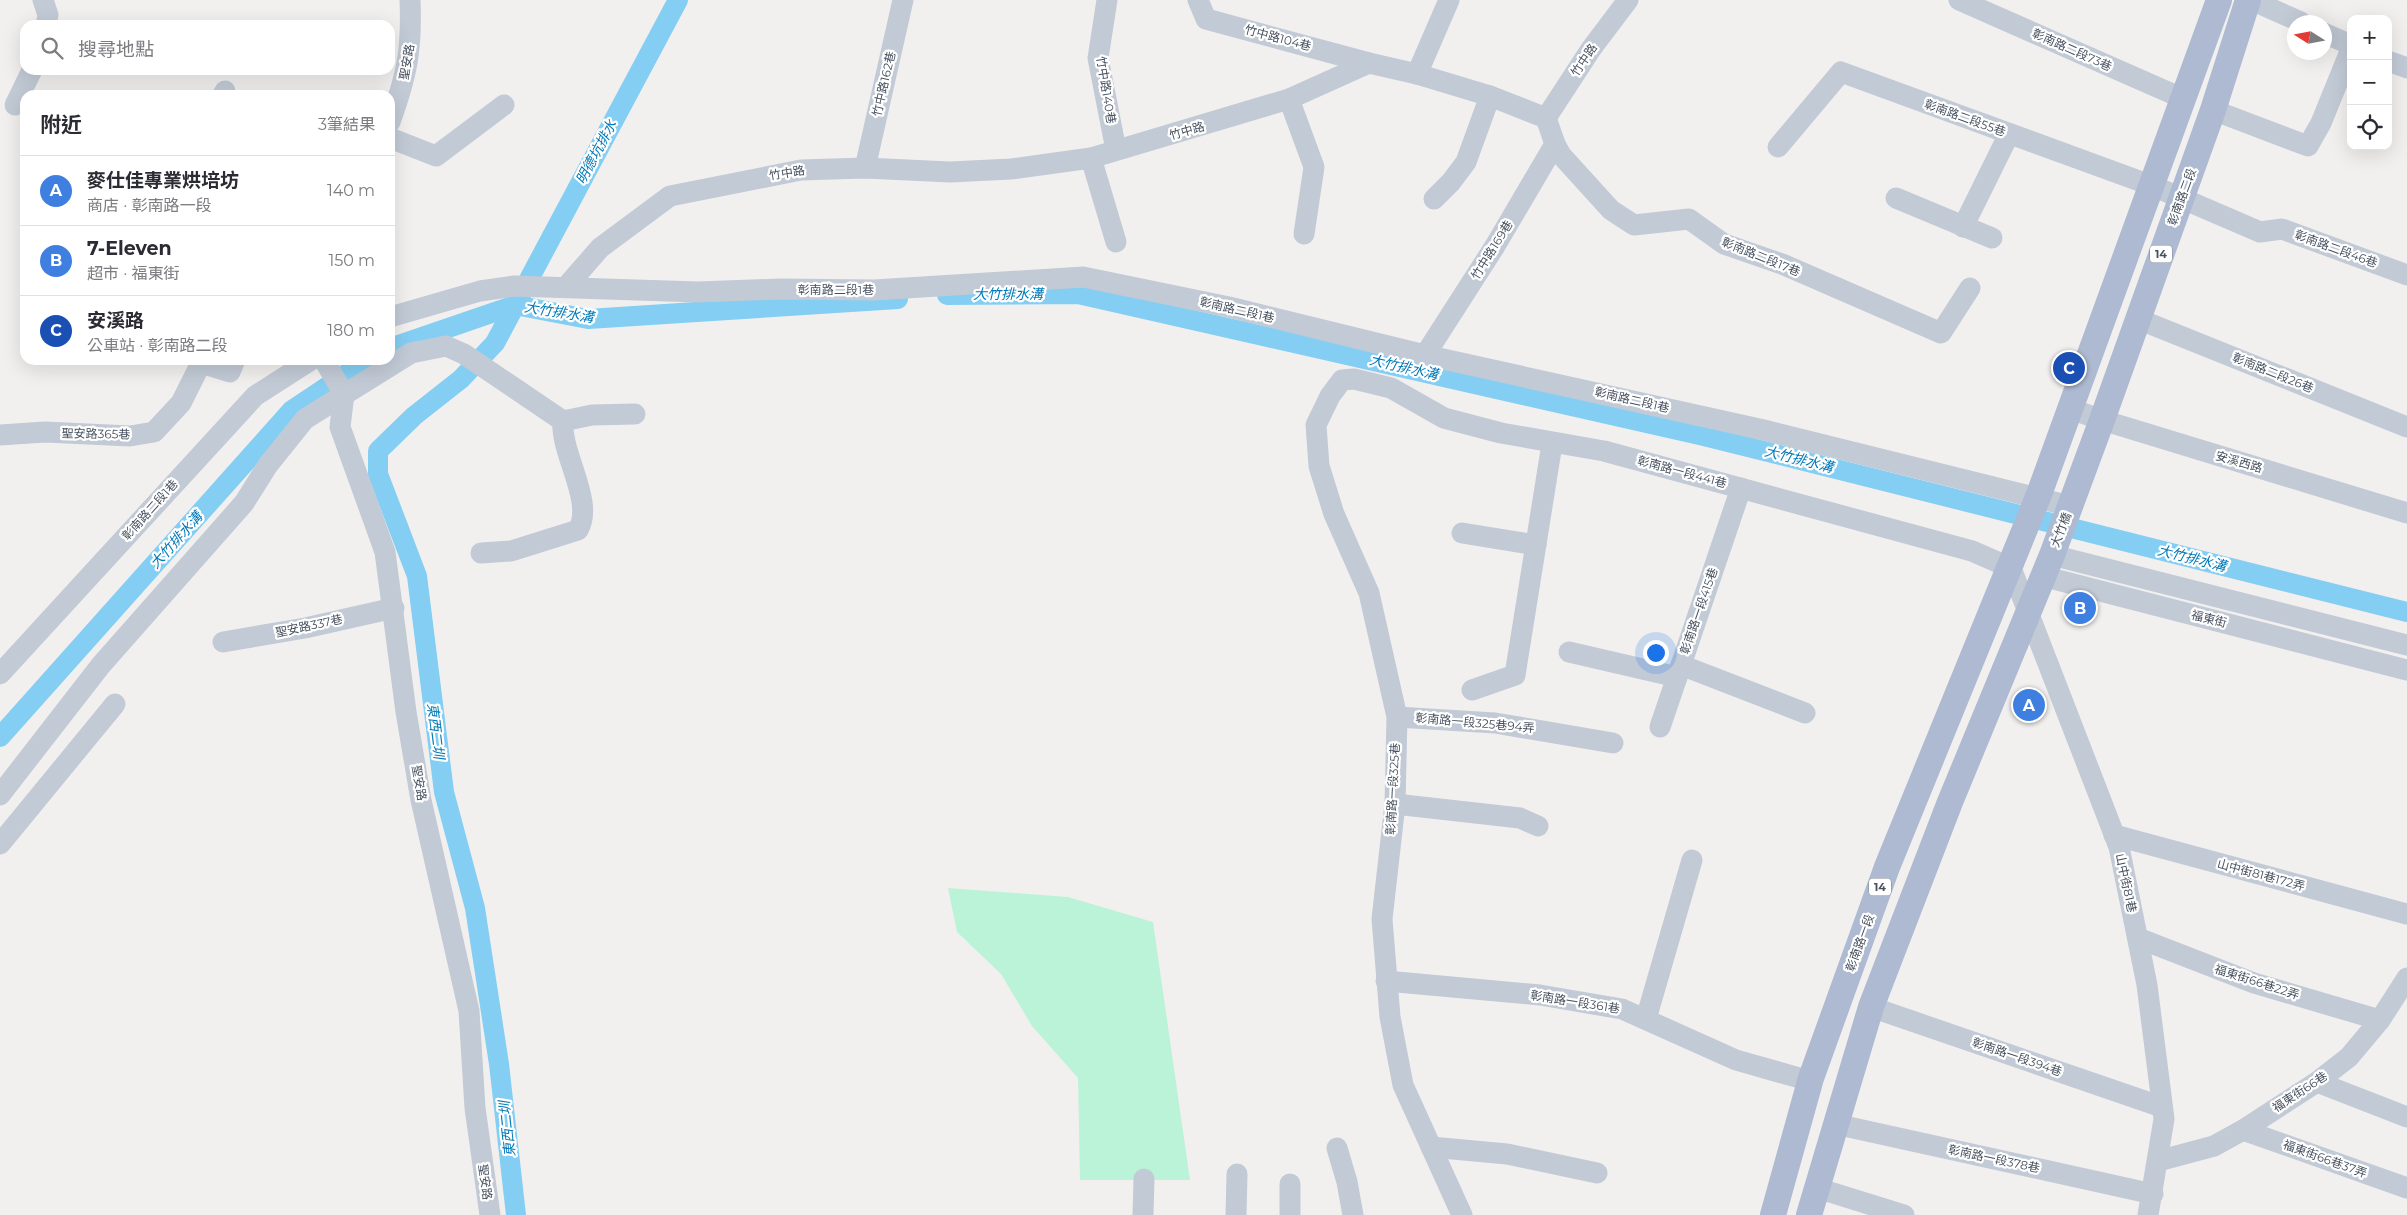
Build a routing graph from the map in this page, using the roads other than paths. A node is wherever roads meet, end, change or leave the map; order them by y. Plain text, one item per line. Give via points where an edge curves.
1 (43, 0) edge
2 (410, 0) edge
3 (903, 0) edge
4 (1107, 0) edge
5 (1198, 0) edge
6 (1449, 0) edge
7 (1628, 0) edge
8 (1959, 0) edge
9 (2219, 0) edge
10 (2249, 0) edge
11 (2287, 16) edge
12 (47, 20) edge
13 (2332, 37) edge
14 (2347, 43) edge
15 (2347, 59) edge
16 (2392, 62) edge
17 (1369, 63) junction
18 (2407, 68) edge
19 (1417, 74) junction
20 (29, 75) edge
21 (22, 90) edge
22 (20, 93) edge
23 (1490, 96) junction
24 (1289, 99) junction
25 (2184, 99) junction
26 (504, 104) dead end
27 (395, 106) edge
28 (13, 107) edge
29 (2213, 110) junction
30 (1546, 118) junction
31 (2009, 134) junction
32 (395, 140) edge
33 (1555, 144) junction
34 (1778, 147) dead end
35 (1116, 150) junction
36 (1091, 158) junction
37 (864, 168) junction
38 (2153, 186) junction
39 (1896, 198) dead end
40 (1434, 199) dead end
41 (2181, 199) junction
42 (1963, 227) junction
43 (1304, 234) dead end
44 (1992, 238) dead end
45 (1116, 242) dead end
46 (2407, 275) edge
47 (566, 287) junction
48 (1970, 288) dead end
49 (395, 316) edge
50 (2138, 319) junction
51 (1425, 355) junction
52 (395, 363) edge
53 (200, 365) edge
54 (207, 365) edge
55 (233, 365) edge
56 (303, 365) edge
57 (327, 365) edge
58 (391, 365) edge
59 (1354, 379) joint
60 (344, 394) junction
61 (2071, 409) junction
62 (635, 414) dead end
63 (2102, 420) junction
64 (563, 421) junction
65 (2407, 427) edge
66 (0, 436) edge
67 (1552, 444) junction
68 (1741, 488) junction
69 (2038, 497) junction
70 (2070, 506) junction
71 (2407, 513) edge
72 (1462, 533) dead end
73 (2022, 539) junction
74 (1536, 545) junction
75 (481, 553) dead end
76 (2047, 566) junction
77 (2011, 568) junction
78 (2152, 580) junction
79 (2222, 598) junction
80 (2146, 603) junction
81 (394, 608) junction
82 (2028, 613) junction
83 (2217, 621) junction
84 (2346, 630) junction
85 (223, 642) dead end
86 (2407, 645) edge
87 (1569, 652) dead end
88 (2340, 653) junction
89 (2407, 670) edge
90 (1679, 671) junction
91 (0, 674) edge
92 (1472, 690) dead end
93 (116, 704) dead end
94 (1806, 713) dead end
95 (1396, 717) junction
96 (1660, 727) dead end
97 (1612, 743) dead end
98 (0, 795) edge
99 (1395, 804) junction
100 (1538, 826) dead end
101 (2114, 835) junction
102 (0, 844) edge
103 (1692, 860) dead end
104 (2407, 914) edge
105 (2138, 938) junction
106 (2407, 978) edge
107 (1386, 980) junction
108 (1871, 1007) junction
109 (1646, 1019) junction
110 (2380, 1020) junction
111 (1810, 1081) junction
112 (2317, 1082) junction
113 (2162, 1107) junction
114 (2407, 1117) edge
115 (1835, 1124) junction
116 (2243, 1130) junction
117 (1431, 1147) junction
118 (1337, 1148) dead end
119 (2158, 1161) junction
120 (1598, 1173) dead end
121 (1237, 1174) dead end
122 (1144, 1179) dead end
123 (1290, 1184) dead end
124 (1817, 1188) junction
125 (2407, 1188) edge
126 (2153, 1194) junction
127 (490, 1215) edge
128 (1143, 1215) edge
129 (1236, 1215) edge
130 (1290, 1215) edge
131 (1353, 1215) edge
132 (1462, 1215) edge
133 (1773, 1215) edge
134 (1809, 1215) edge
135 (1904, 1215) edge
136 (2148, 1215) edge

1 - 12 street
2 - 27 street, 聖安路 via 408,65
3 - 37 street, 竹中路162巷
4 - 35 street, 竹中路140巷 via 1098,58
5 - 17 street, 竹中路104巷 via 1206,18
6 - 19 street
7 - 30 street, 竹中路
8 - 25 street, 彰南路二段73巷
9 - 25 main road, 14
10 - 11 street
10 - 29 main road, 彰南路二段 / 14
13 - 14 street
15 - 29 street via 2322,123 2308,146
16 - 18 street
17 - 19 street
17 - 24 street, 竹中路
19 - 23 street
20 - 21 street
22 - 28 street
23 - 30 street
23 - 40 street via 1466,162
24 - 35 street, 竹中路
24 - 43 street via 1314,167
25 - 38 main road, 14
26 - 32 street via 436,156
29 - 41 main road, 彰南路二段 / 14
30 - 33 street, 彰南路二段17巷
31 - 34 street, 彰南路二段55巷 via 1840,72
31 - 38 street, 彰南路二段55巷
31 - 42 street
33 - 48 street, 彰南路二段17巷 via 1561,155 1611,210 1634,224 1689,219 1724,244 1782,264 1941,333
33 - 51 street, 竹中路169巷
35 - 36 street, 竹中路
36 - 37 street, 竹中路 via 1011,169 950,172
36 - 45 street
37 - 47 street, 竹中路 via 800,170 670,196 600,248
38 - 41 street, 彰南路二段55巷
38 - 61 main road, 14
39 - 42 street
41 - 46 street, 彰南路二段46巷 via 2260,232 2282,229
41 - 50 main road, 彰南路二段 / 14
42 - 44 street
47 - 49 street, 彰南路二段1巷 via 514,286 480,290
47 - 51 street, 彰南路二段1巷 via 698,292 874,290 1083,277 1229,307
50 - 63 main road, 彰南路二段 / 14
50 - 65 street, 彰南路二段26巷
51 - 69 street, 彰南路二段1巷 via 1755,428
52 - 64 street via 411,353 446,346 464,354
53 - 66 street, 聖安路365巷 via 181,403 154,432 130,436 45,432
54 - 55 street, 聖安路365巷 via 230,372
56 - 91 street, 彰南路二段1巷 via 255,396
57 - 60 street
58 - 60 street
59 - 67 street, 彰南路一段441巷 via 1391,388 1444,418
59 - 95 street, 彰南路一段325巷 via 1342,380 1316,425 1319,466 1334,514 1370,593
60 - 81 street, 聖安路 via 340,427 385,552
60 - 98 street via 305,419 244,503 101,665
61 - 63 street, 安溪西路
61 - 69 main road, 14
62 - 64 street via 592,415
63 - 70 main road, 彰南路二段 / 14
63 - 71 street, 安溪西路
64 - 75 street via 562,434 582,500 582,523 578,530 511,552
67 - 68 street, 彰南路一段441巷 via 1604,451
67 - 74 street
68 - 77 street, 彰南路一段441巷 via 1972,551
68 - 90 street, 彰南路一段415巷
69 - 70 street, 彰南路二段1巷
69 - 73 main road, 14
70 - 76 main road, 大竹橋 / 14
72 - 74 street
73 - 76 main road
73 - 77 main road, 14
74 - 92 street via 1515,675
76 - 77 main road, 福東街 via 2032,576
76 - 78 street, 福東街
76 - 80 street, 福東街
76 - 82 main road, 14
77 - 82 street, 山中街81巷
77 - 111 main road, 彰南路一段 / 14 via 1887,867
78 - 79 street, 福東街
78 - 80 street
79 - 83 street
79 - 84 street, 福東街
80 - 83 street, 福東街
81 - 85 street, 聖安路337巷
81 - 127 street, 聖安路 via 406,712 421,800 469,1010 475,1108
82 - 101 street, 山中街81巷
82 - 108 main road, 14
83 - 88 street, 福東街
84 - 86 street, 福東街
84 - 88 street
87 - 90 street
88 - 89 street, 福東街
90 - 94 street, 彰南路一段415巷
90 - 96 street
93 - 102 street
95 - 97 street, 彰南路一段325巷94弄 via 1495,723
95 - 99 street, 彰南路一段325巷
99 - 100 street via 1520,818
99 - 107 street, 彰南路一段325巷 via 1382,919
101 - 104 street, 山中街81巷172弄
101 - 105 street, 山中街81巷
103 - 109 street
105 - 110 street, 福東街66巷22弄 via 2254,984
105 - 113 street, 山中街81巷
106 - 110 street, 福東街66巷
107 - 109 street, 彰南路一段361巷 via 1540,995 1622,1009
107 - 117 street, 彰南路一段325巷 via 1403,1085
108 - 113 street, 彰南路一段394巷
108 - 115 main road, 14
109 - 111 street, 彰南路一段361巷 via 1736,1060
110 - 112 street, 福東街66巷 via 2349,1057
111 - 133 main road, 彰南路一段 / 14
112 - 114 street
112 - 116 street, 福東街66巷
113 - 119 street, 山中街81巷 via 2164,1119
115 - 124 main road, 14
115 - 126 street, 彰南路一段378巷
116 - 119 street, 福東街66巷 via 2214,1146
116 - 125 street, 福東街66巷37弄
117 - 120 street via 1507,1154
117 - 132 street, 彰南路一段325巷
118 - 131 street
119 - 126 street, 山中街81巷
121 - 129 street
122 - 128 street
123 - 130 street
124 - 134 main road, 14
124 - 135 street
126 - 136 street, 山中街81巷

